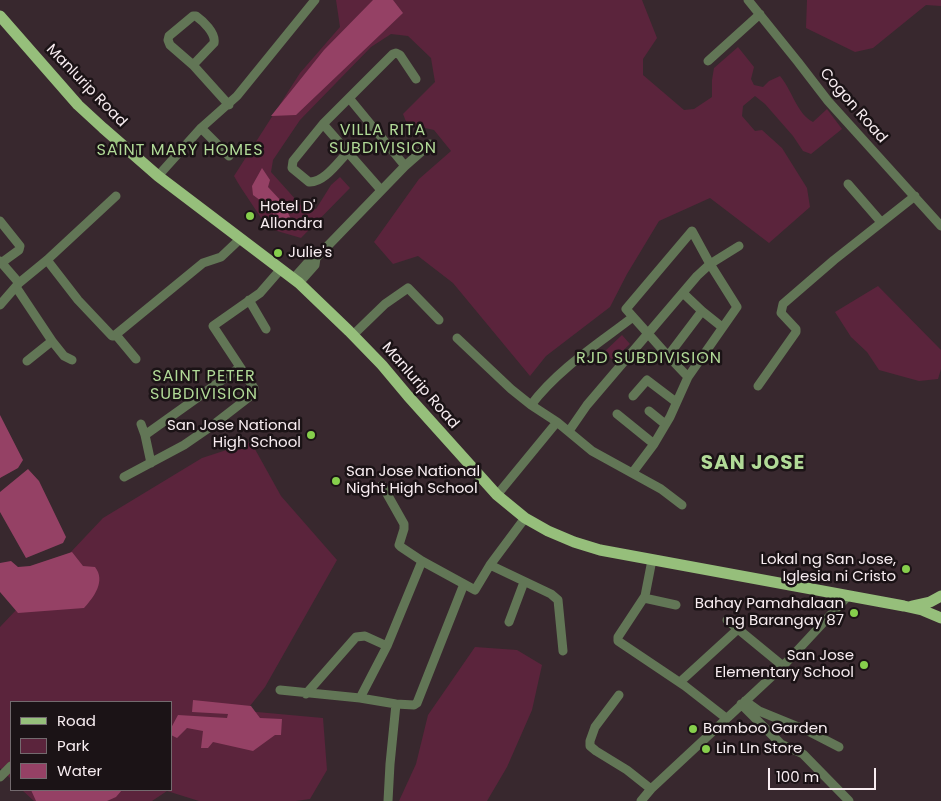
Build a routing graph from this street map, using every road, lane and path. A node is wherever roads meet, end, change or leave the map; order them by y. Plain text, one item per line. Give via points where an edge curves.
1 (315, 0) edge
2 (748, 0) edge
3 (760, 14) junction
4 (0, 16) edge
5 (708, 61) dead end
6 (193, 65) junction
7 (416, 79) dead end
8 (349, 98) junction
9 (229, 105) junction
10 (323, 124) junction
11 (201, 128) junction
12 (430, 144) dead end
13 (348, 152) junction
14 (229, 156) dead end
15 (405, 166) junction
16 (158, 176) junction
17 (848, 184) dead end
18 (381, 190) junction
19 (116, 196) dead end
20 (915, 196) junction
21 (0, 221) edge
22 (881, 222) junction
23 (941, 226) edge
24 (240, 239) junction
25 (739, 246) dead end
26 (47, 260) junction
27 (1, 262) edge
28 (710, 264) junction
29 (280, 270) junction
30 (296, 281) junction
31 (18, 285) junction
32 (684, 293) junction
33 (249, 300) junction
34 (0, 304) edge
35 (702, 311) junction
36 (633, 317) junction
37 (439, 320) dead end
38 (722, 327) junction
39 (266, 329) dead end
40 (648, 333) junction
41 (116, 335) junction
42 (353, 335) junction
43 (457, 338) dead end
44 (52, 341) junction
45 (668, 356) junction
46 (72, 360) dead end
47 (136, 360) dead end
48 (27, 361) dead end
49 (239, 368) junction
50 (688, 377) junction
51 (758, 386) dead end
52 (633, 396) dead end
53 (676, 402) junction
54 (531, 405) junction
55 (649, 411) dead end
56 (617, 414) dead end
57 (557, 422) junction
58 (141, 424) dead end
59 (665, 424) junction
60 (569, 431) junction
61 (145, 435) junction
62 (654, 444) junction
63 (152, 463) junction
64 (633, 472) junction
65 (124, 477) dead end
66 (382, 485) dead end
67 (497, 495) junction
68 (682, 505) dead end
69 (525, 518) junction
70 (652, 560) junction
71 (422, 561) junction
72 (490, 565) junction
73 (524, 582) junction
74 (464, 584) junction
75 (848, 596) junction
76 (941, 596) edge
77 (644, 598) junction
78 (676, 605) dead end
79 (904, 606) junction
80 (941, 618) edge
81 (727, 620) dead end
82 (509, 622) dead end
83 (738, 629) junction
84 (387, 646) junction
85 (563, 651) dead end
86 (783, 666) junction
87 (680, 682) junction
88 (280, 690) dead end
89 (306, 694) junction
90 (619, 695) dead end
91 (360, 698) junction
92 (743, 702) junction
93 (396, 704) junction
94 (726, 718) junction
95 (839, 748) dead end
96 (10, 767) edge
97 (0, 777) edge
98 (650, 789) junction
99 (388, 801) edge
100 (642, 801) edge
101 (849, 801) edge

1 - 9 street
2 - 3 street, Cogon Road
3 - 5 street
3 - 20 street, Cogon Road via 828,101
4 - 16 main road, Manlurip Road via 78,105
6 - 6 street via 168,40 196,16 215,39
6 - 9 street
7 - 8 street via 396,53
8 - 10 street
8 - 15 street
9 - 11 street
10 - 13 street
10 - 13 street via 293,161 292,168 312,182 324,176
11 - 14 street
11 - 16 street
12 - 15 street
13 - 18 street
15 - 18 street
16 - 24 main road, Manlurip Road
17 - 22 street
18 - 30 street via 316,258 310,260
19 - 26 street
20 - 22 street
20 - 23 street, Cogon Road
21 - 27 street via 20,246
22 - 51 street via 783,304 781,313 796,332
24 - 29 main road, Manlurip Road
24 - 41 street via 221,257 203,263
25 - 28 street
26 - 31 street
26 - 41 street via 78,300 112,336
27 - 31 street
28 - 32 street
28 - 36 street via 692,231 627,307
28 - 38 street via 737,304
29 - 30 main road, Manlurip Road
29 - 33 street
30 - 42 main road, Manlurip Road
31 - 34 street
31 - 44 street
32 - 35 street
32 - 40 street
33 - 39 street
33 - 49 street via 213,326
35 - 38 street
35 - 45 street
36 - 40 street
36 - 54 street via 564,370
37 - 42 street via 408,288 385,304
38 - 50 street
40 - 45 street
40 - 60 street
41 - 47 street
42 - 67 main road, Manlurip Road
43 - 54 street
44 - 46 street via 60,353
44 - 48 street
45 - 50 street
49 - 61 street
49 - 63 street via 254,388 253,394 184,445
50 - 53 street
52 - 53 street via 647,380
53 - 59 street
54 - 57 street
55 - 59 street
56 - 62 street
57 - 60 street
57 - 67 street
58 - 61 street
59 - 62 street
60 - 64 street via 592,451
61 - 63 street
62 - 64 street
63 - 65 street
64 - 68 street
66 - 71 street via 404,524 400,546
67 - 69 main road, Manlurip Road
69 - 70 main road, Manlurip Road via 574,542
69 - 72 street
70 - 75 main road, Manlurip Road
70 - 77 street
71 - 74 street
71 - 84 street
72 - 73 street
72 - 74 street via 476,589
73 - 82 street
73 - 85 street via 558,600
74 - 93 street via 418,701 414,705
75 - 79 main road, Manlurip Road
75 - 86 street
76 - 79 main road, Manlurip Road via 922,604
77 - 78 street
77 - 87 street via 618,641
79 - 80 main road, Manlurip Road
81 - 83 street
83 - 86 street
83 - 87 street
84 - 89 street via 365,636 356,637
84 - 91 street
86 - 92 street
87 - 94 street
88 - 89 street
89 - 91 street
90 - 98 street via 595,727 590,746 628,770
91 - 93 street
92 - 94 street
92 - 95 street
92 - 101 street via 781,744 803,754
93 - 99 street
94 - 98 street
96 - 97 street
98 - 100 street

